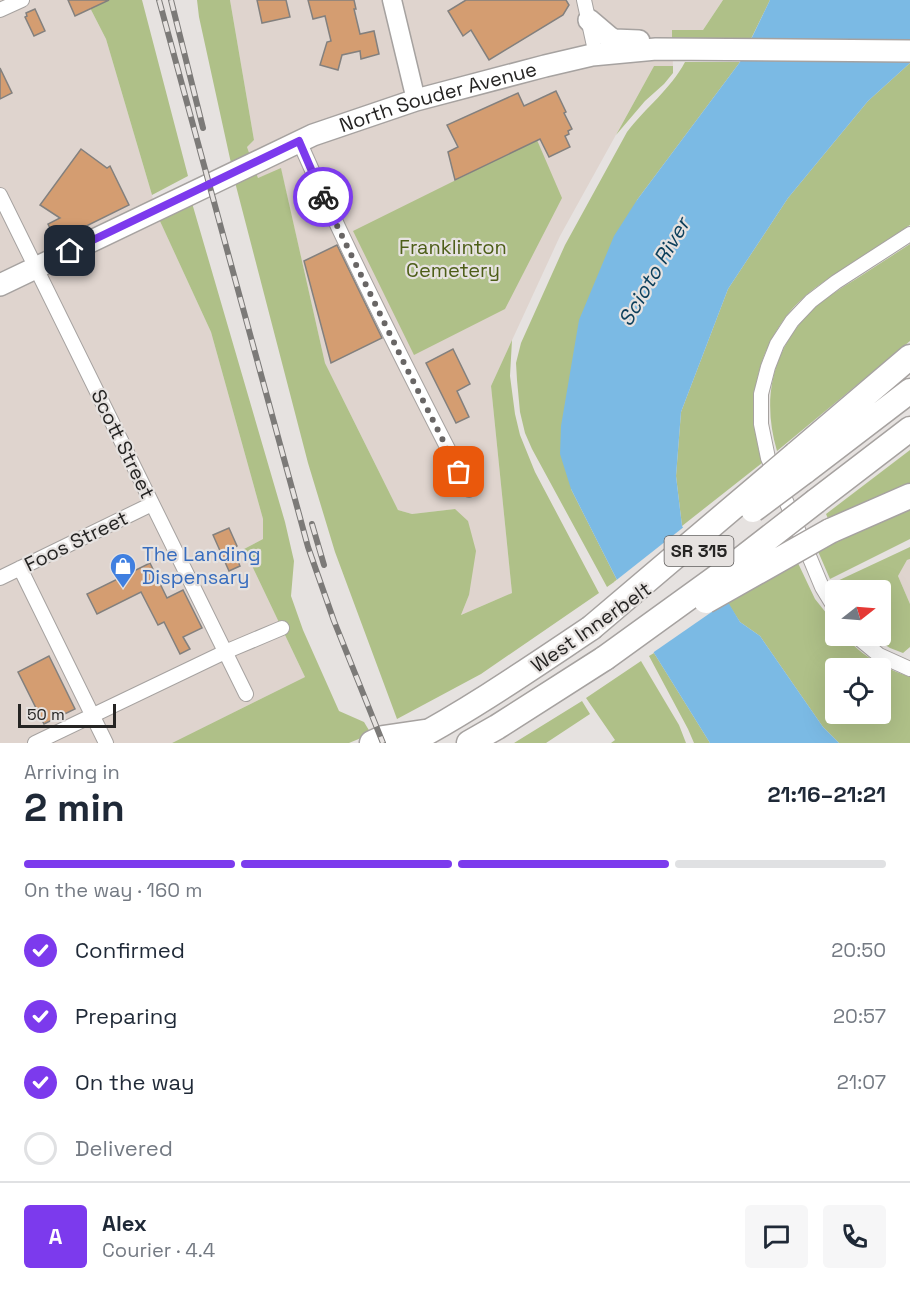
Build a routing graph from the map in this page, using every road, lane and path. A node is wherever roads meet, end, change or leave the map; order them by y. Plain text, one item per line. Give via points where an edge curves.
1 (22, 0) edge
2 (392, 0) edge
3 (0, 10) edge
4 (586, 10) edge
5 (656, 49) junction
6 (910, 51) edge
7 (596, 55) junction
8 (416, 100) junction
9 (299, 141) junction
10 (0, 195) edge
11 (910, 234) edge
12 (36, 267) junction
13 (0, 285) edge
14 (910, 357) edge
15 (910, 391) edge
16 (910, 429) edge
17 (800, 463) junction
18 (469, 490) dead end
19 (910, 496) edge
20 (152, 504) junction
21 (20, 568) junction
22 (0, 578) edge
23 (825, 592) edge
24 (282, 628) dead end
25 (868, 646) edge
26 (225, 652) junction
27 (605, 658) junction
28 (910, 669) edge
29 (246, 694) dead end
30 (93, 714) junction
31 (430, 732) junction
32 (35, 743) edge
33 (106, 743) edge
34 (372, 743) edge
35 (408, 743) edge
36 (469, 743) edge

1 - 3 street
2 - 8 main road
4 - 5 main road via 609,37 638,40
4 - 7 street
5 - 6 main road, North Souder Avenue
5 - 7 main road, North Souder Avenue
7 - 8 main road, North Souder Avenue
8 - 9 main road, North Souder Avenue
9 - 12 main road, North Souder Avenue
9 - 18 street
10 - 12 street, Scott Street
11 - 23 street via 836,282 792,321 774,352 761,394 761,424 768,458
12 - 13 main road, North Souder Avenue
12 - 20 street, Scott Street
14 - 17 highway
15 - 17 highway, West Innerbelt / SR 315
16 - 27 highway, West Innerbelt / SR 315, bridge
17 - 31 highway, West Innerbelt / SR 315, bridge via 717,538 591,628
19 - 27 highway, bridge via 830,531
20 - 21 street, Foos Street
20 - 26 street, Scott Street
21 - 22 street, Foos Street
21 - 30 street
24 - 26 street
25 - 28 street
26 - 29 street, Scott Street
26 - 30 street
27 - 36 highway, West Innerbelt / SR 315
30 - 32 street
30 - 33 street
31 - 34 highway
31 - 35 highway, West Innerbelt / SR 315

